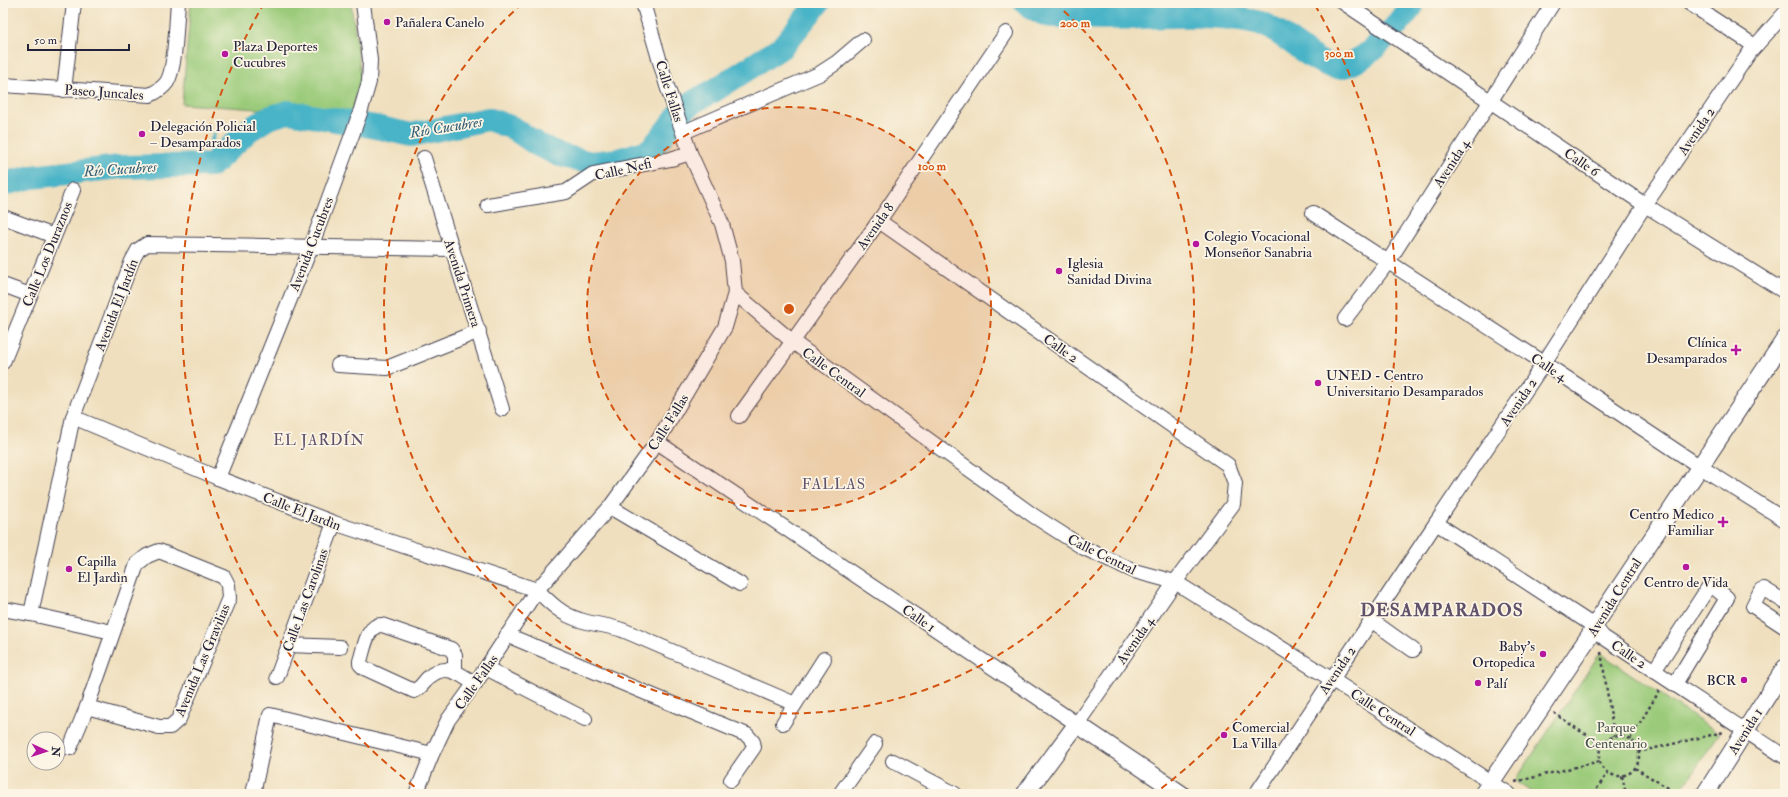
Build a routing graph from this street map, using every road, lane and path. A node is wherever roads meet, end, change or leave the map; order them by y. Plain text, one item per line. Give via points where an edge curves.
1 (74, 3) edge
2 (178, 3) edge
3 (363, 3) edge
4 (643, 3) edge
5 (1344, 3) edge
6 (1553, 3) edge
7 (1689, 3) edge
8 (1785, 13) edge
9 (1006, 33) dead end
10 (863, 40) dead end
11 (1755, 46) junction
12 (3, 85) edge
13 (64, 90) junction
14 (1491, 101) junction
15 (684, 130) junction
16 (690, 153) junction
17 (424, 158) dead end
18 (73, 190) dead end
19 (1646, 204) junction
20 (488, 205) dead end
21 (1313, 213) dead end
22 (3, 217) edge
23 (879, 221) junction
24 (54, 236) junction
25 (310, 247) junction
26 (452, 249) junction
27 (1388, 262) junction
28 (3, 285) edge
29 (1785, 292) edge
30 (735, 293) junction
31 (30, 295) junction
32 (1345, 319) dead end
33 (479, 331) junction
34 (1785, 339) edge
35 (793, 342) junction
36 (4, 357) edge
37 (1544, 363) junction
38 (338, 365) dead end
39 (502, 409) dead end
40 (739, 416) dead end
41 (73, 417) junction
42 (656, 442) junction
43 (1699, 466) junction
44 (218, 478) junction
45 (1235, 483) joint
46 (610, 507) junction
47 (1785, 520) edge
48 (1436, 522) junction
49 (334, 523) junction
50 (1175, 582) junction
51 (740, 584) dead end
52 (537, 590) junction
53 (1785, 602) edge
54 (3, 609) edge
55 (31, 614) junction
56 (1371, 620) junction
57 (1594, 626) junction
58 (1785, 627) edge
59 (112, 632) junction
60 (507, 635) junction
61 (288, 645) junction
62 (340, 647) dead end
63 (1601, 649) dead end
64 (1413, 650) dead end
65 (824, 659) dead end
66 (486, 668) junction
67 (1785, 668) edge
68 (455, 670) junction
69 (1654, 671) junction
70 (278, 677) dead end
71 (1331, 679) junction
72 (475, 684) junction
73 (1669, 685) junction
74 (795, 704) junction
75 (87, 707) junction
76 (1553, 713) dead end
77 (585, 719) dead end
78 (783, 723) dead end
79 (1077, 724) junction
80 (1728, 731) dead end
81 (1745, 731) junction
82 (1614, 736) junction
83 (1630, 739) junction
84 (875, 744) dead end
85 (1602, 746) junction
86 (70, 748) dead end
87 (1638, 752) junction
88 (432, 754) junction
89 (1785, 757) edge
90 (893, 761) dead end
91 (1600, 761) junction
92 (1635, 768) junction
93 (1608, 773) junction
94 (1622, 776) junction
95 (731, 780) dead end
96 (1487, 788) edge
97 (1509, 789) edge
98 (253, 794) edge
99 (416, 794) edge
100 (840, 794) edge
101 (955, 794) edge
102 (1025, 794) edge
103 (1181, 794) edge
104 (1256, 794) edge
105 (1593, 794) edge
106 (1626, 794) edge
107 (1678, 794) edge
108 (1705, 794) edge

1 - 13 street
2 - 13 street, Paseo Juncales via 172,72 161,89 150,95
3 - 25 street, Avenida Cucubres via 370,60 369,82 352,136
4 - 15 street, Calle Fallas via 667,86
5 - 14 street, Calle 6
6 - 14 street, Avenida 4
7 - 11 street
8 - 11 street, Avenida 2
9 - 23 street, Avenida 8
10 - 15 street via 836,64 819,74
11 - 19 street, Avenida 2
12 - 13 street, Paseo Juncales
14 - 19 street, Calle 6
14 - 27 street, Avenida 4
15 - 16 street, Calle Fallas
16 - 20 street, Calle Nefi via 593,174 566,192
16 - 30 street, Calle Fallas via 722,224 732,261
17 - 26 street, Avenida Primera
18 - 24 street, Calle Los Duraznos
19 - 29 street, Calle 6
19 - 37 street, Avenida 2
21 - 27 street, Calle 4
22 - 24 street
23 - 35 street, Avenida 8
23 - 45 street, Calle 2 via 1228,465
24 - 31 street, Calle Los Duraznos
25 - 26 street, Avenida El Jardín
25 - 41 street, Avenida El Jardín via 147,244 138,250
25 - 44 street, Avenida Cucubres
26 - 33 street, Avenida Primera
27 - 32 street, Avenida 4
27 - 37 street, Calle 4
28 - 31 street
30 - 35 street, Calle Central
30 - 42 street, Calle Fallas via 725,327
31 - 36 street, Calle Los Duraznos
33 - 38 street via 387,368
33 - 39 street, Avenida Primera
34 - 43 main road, Avenida Central
35 - 40 street, Avenida 8
35 - 50 street, Calle Central via 1034,516 1084,548 1134,571
37 - 43 street, Calle 4
37 - 48 street, Avenida 2
41 - 44 street, Calle El Jardìn
41 - 55 street, Avenida El Jardín
42 - 46 street, Calle Fallas
42 - 79 street, Calle 1
43 - 47 street, Calle 4
43 - 57 main road, Avenida Central
44 - 49 street, Calle El Jardìn
45 - 50 street, Avenida 4 via 1233,504
46 - 51 street
46 - 52 street, Calle Fallas
48 - 56 street, Avenida 2
48 - 57 street, Calle 2
49 - 52 street, Calle El Jardìn
49 - 61 street, Calle Las Carolinas
50 - 71 street, Calle Central
50 - 79 street, Avenida 4
52 - 60 street, Calle Fallas
52 - 74 street via 553,606 566,614 580,620 610,625
53 - 58 street via 1764,589 1753,606
54 - 55 street
55 - 59 street
56 - 64 street
56 - 71 street, Avenida 2
57 - 69 street, Calle 2 via 1603,637
57 - 96 main road, Avenida Central
59 - 75 street, Avenida Las Gravilias
59 - 75 street, Avenida Las Gravilias via 137,564 159,551 224,577 228,585 229,598 179,719 170,727 159,728
60 - 66 street, Calle Fallas
60 - 95 street via 747,735 754,747
61 - 62 street
61 - 70 street, Calle Las Carolinas
63 - 82 path
65 - 74 street
66 - 72 street, Calle Fallas
66 - 77 street
67 - 81 main road, Avenida 1
68 - 68 street via 455,656 451,649 377,624 371,628 360,660 364,668 414,691 434,673
68 - 72 street
69 - 73 street, Calle 2
69 - 73 street via 1708,588 1715,588 1727,598
71 - 96 street, Calle Central
71 - 104 street, Avenida 2
72 - 88 street, Calle Fallas via 448,720
73 - 81 street, Calle 2
73 - 83 path
74 - 78 street
75 - 86 street, Avenida Las Gravilias
76 - 85 path
79 - 102 main road, Avenida 4
79 - 103 main road, Calle 1
80 - 87 path
81 - 89 street, Calle 2
81 - 108 main road, Avenida 1
82 - 83 path
82 - 85 path
83 - 87 path via 1637,746
84 - 100 street
85 - 91 path
87 - 92 path via 1638,763
88 - 98 street via 270,715
88 - 99 street, Calle Fallas
90 - 101 street
91 - 93 path
91 - 97 path
92 - 94 path
92 - 107 path
93 - 94 path
93 - 105 path
94 - 106 path
96 - 97 street, Calle Central

